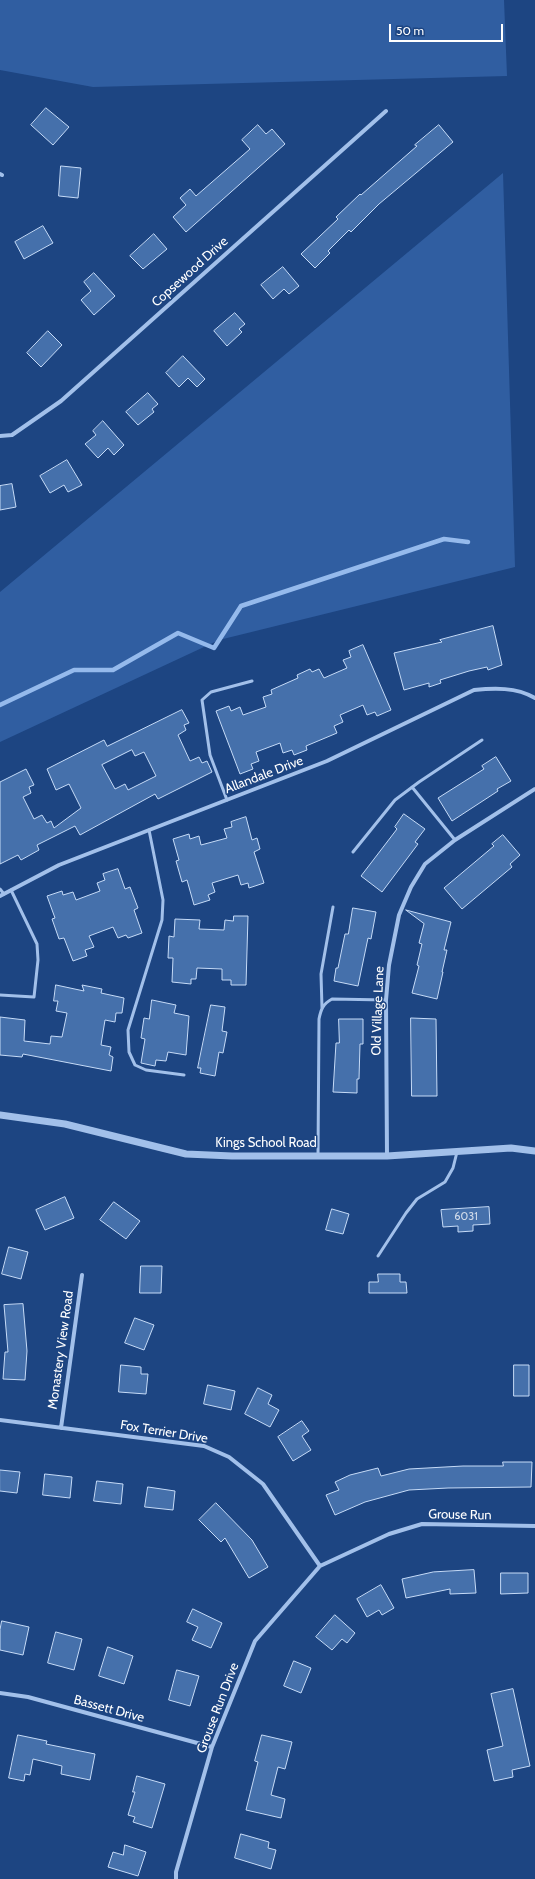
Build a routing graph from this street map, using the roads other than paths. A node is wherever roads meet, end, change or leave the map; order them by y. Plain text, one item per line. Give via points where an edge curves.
1 (386, 111) dead end
2 (0, 436) edge
3 (252, 681) dead end
4 (535, 698) edge
5 (482, 740) dead end
6 (412, 787) junction
7 (535, 789) edge
8 (227, 800) junction
9 (149, 830) junction
10 (455, 840) junction
11 (353, 852) dead end
12 (0, 889) edge
13 (11, 890) junction
14 (2, 895) edge
15 (333, 907) dead end
16 (0, 996) edge
17 (386, 1000) junction
18 (322, 1008) junction
19 (184, 1075) dead end
20 (0, 1116) edge
21 (535, 1151) edge
22 (457, 1152) junction
23 (318, 1156) junction
24 (387, 1156) junction
25 (378, 1256) dead end
26 (82, 1275) dead end
27 (0, 1420) edge
28 (61, 1428) junction
29 (535, 1526) edge
30 (320, 1566) junction
31 (0, 1693) edge
32 (212, 1747) junction
33 (176, 1879) edge

1 - 2 street, Copsewood Drive via 61,401 12,434
3 - 8 lane via 211,692 202,700 210,755
4 - 8 street, Allandale Drive via 528,694 497,688 474,690 327,761
5 - 6 lane
6 - 10 lane
6 - 11 lane via 395,800
7 - 10 street, Old Village Lane
8 - 9 street, Allandale Drive
9 - 13 street, Allandale Drive via 59,865
9 - 19 lane via 163,900 162,920 128,1030 129,1052 135,1065 146,1070
10 - 17 street, Old Village Lane via 426,864 411,887 399,915 389,965
12 - 14 lane
13 - 14 street, Allandale Drive
13 - 16 lane via 37,944 38,960 34,997
15 - 18 lane via 321,974
17 - 18 lane via 332,999
17 - 24 street, Old Village Lane
18 - 23 lane
20 - 23 street, Kings School Road via 65,1124 186,1154
21 - 22 street, Kings School Road via 511,1148
22 - 24 street, Kings School Road
22 - 25 lane via 453,1168 445,1182 417,1199
23 - 24 street, Kings School Road
26 - 28 street, Monastery View Road
27 - 28 street, Fox Terrier Drive
28 - 30 street, Fox Terrier Drive via 204,1446 229,1457 262,1484
29 - 30 street, Grouse Run via 422,1524 389,1534
30 - 32 street, Grouse Run Drive via 255,1641
31 - 32 street, Bassett Drive via 28,1697
32 - 33 street, Grouse Run Drive

